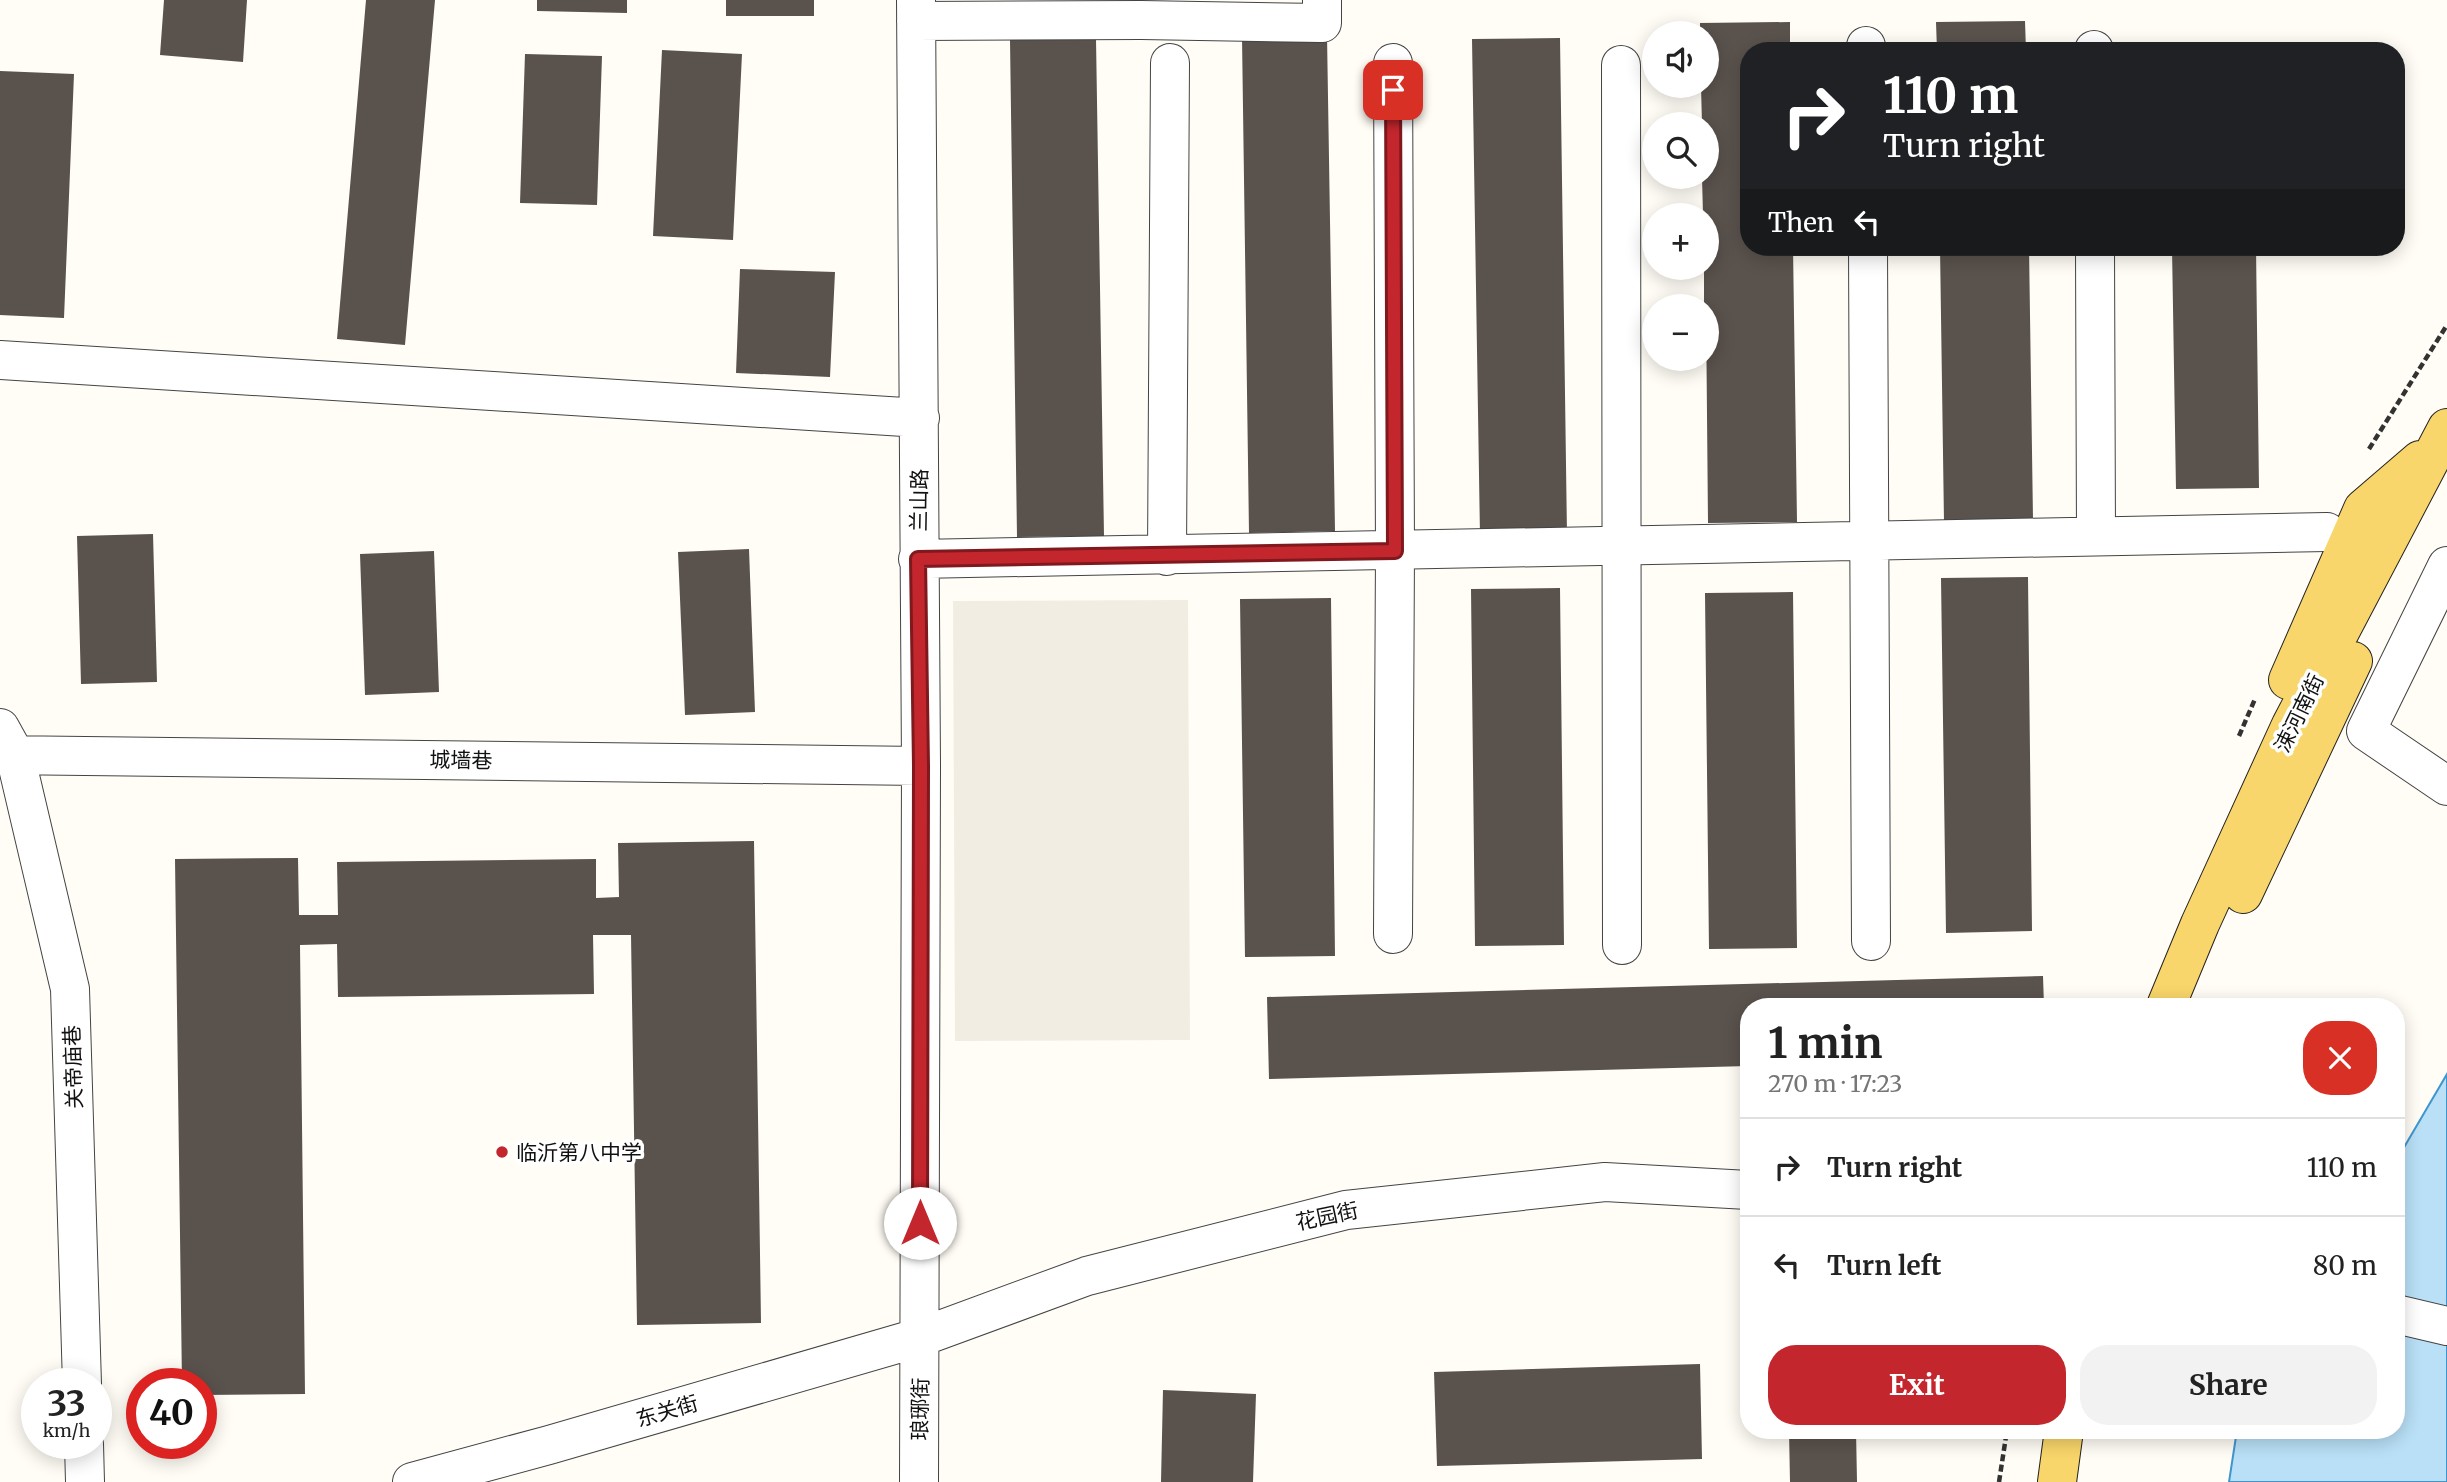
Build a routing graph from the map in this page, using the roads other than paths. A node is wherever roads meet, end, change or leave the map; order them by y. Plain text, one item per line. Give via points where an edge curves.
1 (1141, 10) edge
2 (916, 11) edge
3 (1322, 12) edge
4 (1170, 63) dead end
5 (1393, 63) dead end
6 (1621, 65) dead end
7 (1868, 256) edge
8 (2095, 256) edge
9 (0, 360) edge
10 (920, 418) junction
11 (2441, 438) edge
12 (2328, 532) dead end
13 (2096, 536) junction
14 (1871, 541) junction
15 (1623, 546) junction
16 (1395, 551) junction
17 (1167, 556) junction
18 (918, 559) junction
19 (2447, 566) edge
20 (5, 746) edge
21 (921, 766) junction
22 (2447, 786) edge
23 (1393, 934) dead end
24 (1871, 941) dead end
25 (1622, 945) dead end
26 (2151, 998) edge
27 (2169, 998) edge
28 (2198, 998) edge
29 (1740, 1190) edge
30 (2405, 1316) edge
31 (2447, 1326) edge
32 (921, 1337) junction
33 (82, 1368) edge
34 (2037, 1439) edge
35 (2063, 1439) edge
36 (84, 1459) edge
37 (85, 1482) edge
38 (412, 1482) edge
39 (919, 1482) edge
40 (2031, 1482) edge
41 (2057, 1482) edge

1 - 2 street
1 - 3 street
2 - 10 street, 兰山路
4 - 17 street
5 - 16 street
6 - 15 street
7 - 14 street
8 - 13 street
9 - 10 street
10 - 18 street, 兰山路
11 - 26 main road via 2363,509
11 - 27 main road, 涑河南街 via 2291,725
11 - 28 main road via 2407,546
12 - 13 street
13 - 14 street
14 - 15 street
14 - 24 street
15 - 16 street
15 - 25 street
16 - 17 street
16 - 23 street
17 - 18 street
18 - 21 street, 兰山路
19 - 22 street via 2366,731
20 - 21 street, 城墙巷
20 - 33 street, 关帝庙巷 via 70,989
21 - 32 street, 兰山路
29 - 32 street, 花园街 via 1605,1182 1346,1210 1087,1276
30 - 31 street
32 - 38 street, 东关街
32 - 39 street, 琅琊街
34 - 40 main road
35 - 41 main road
36 - 37 street

